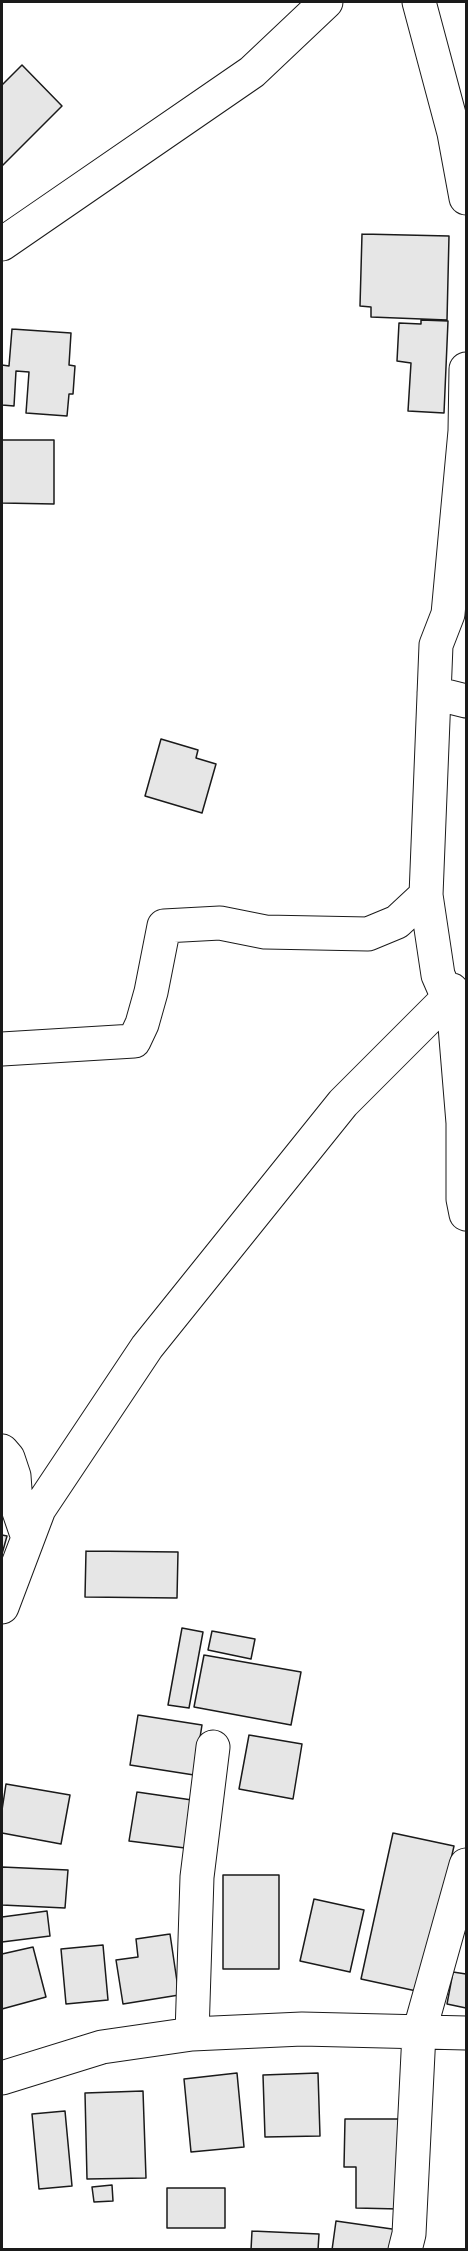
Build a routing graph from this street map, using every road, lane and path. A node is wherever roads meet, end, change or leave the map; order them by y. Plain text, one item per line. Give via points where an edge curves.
1 (326, 2) edge
2 (419, 2) edge
3 (466, 198) edge
4 (2, 244) edge
5 (466, 369) edge
6 (434, 693) junction
7 (466, 701) edge
8 (433, 768) dead end
9 (426, 896) junction
10 (457, 1005) edge
11 (2, 1049) edge
12 (466, 1214) edge
13 (2, 1450) edge
14 (28, 1538) junction
15 (2, 1607) edge
16 (213, 1747) dead end
17 (466, 1865) edge
18 (419, 2032) junction
19 (466, 2033) edge
20 (192, 2034) junction
21 (2, 2078) edge
22 (405, 2250) edge

1 - 4 street via 252,72
2 - 3 street via 454,133
5 - 6 street via 465,431 448,614 436,645
6 - 7 street
6 - 9 street
8 - 9 street via 424,826
9 - 10 street via 438,975
9 - 11 street via 397,922 368,934 265,932 220,923 164,926 151,992 134,1041
9 - 12 street via 440,961 454,994
10 - 14 street via 343,1103 147,1347 39,1509
13 - 14 street via 14,1476 16,1503
14 - 15 street
16 - 20 street via 197,1877
17 - 18 street
18 - 19 street
18 - 20 street via 302,2029
18 - 22 street via 409,2235
20 - 21 street via 102,2047

